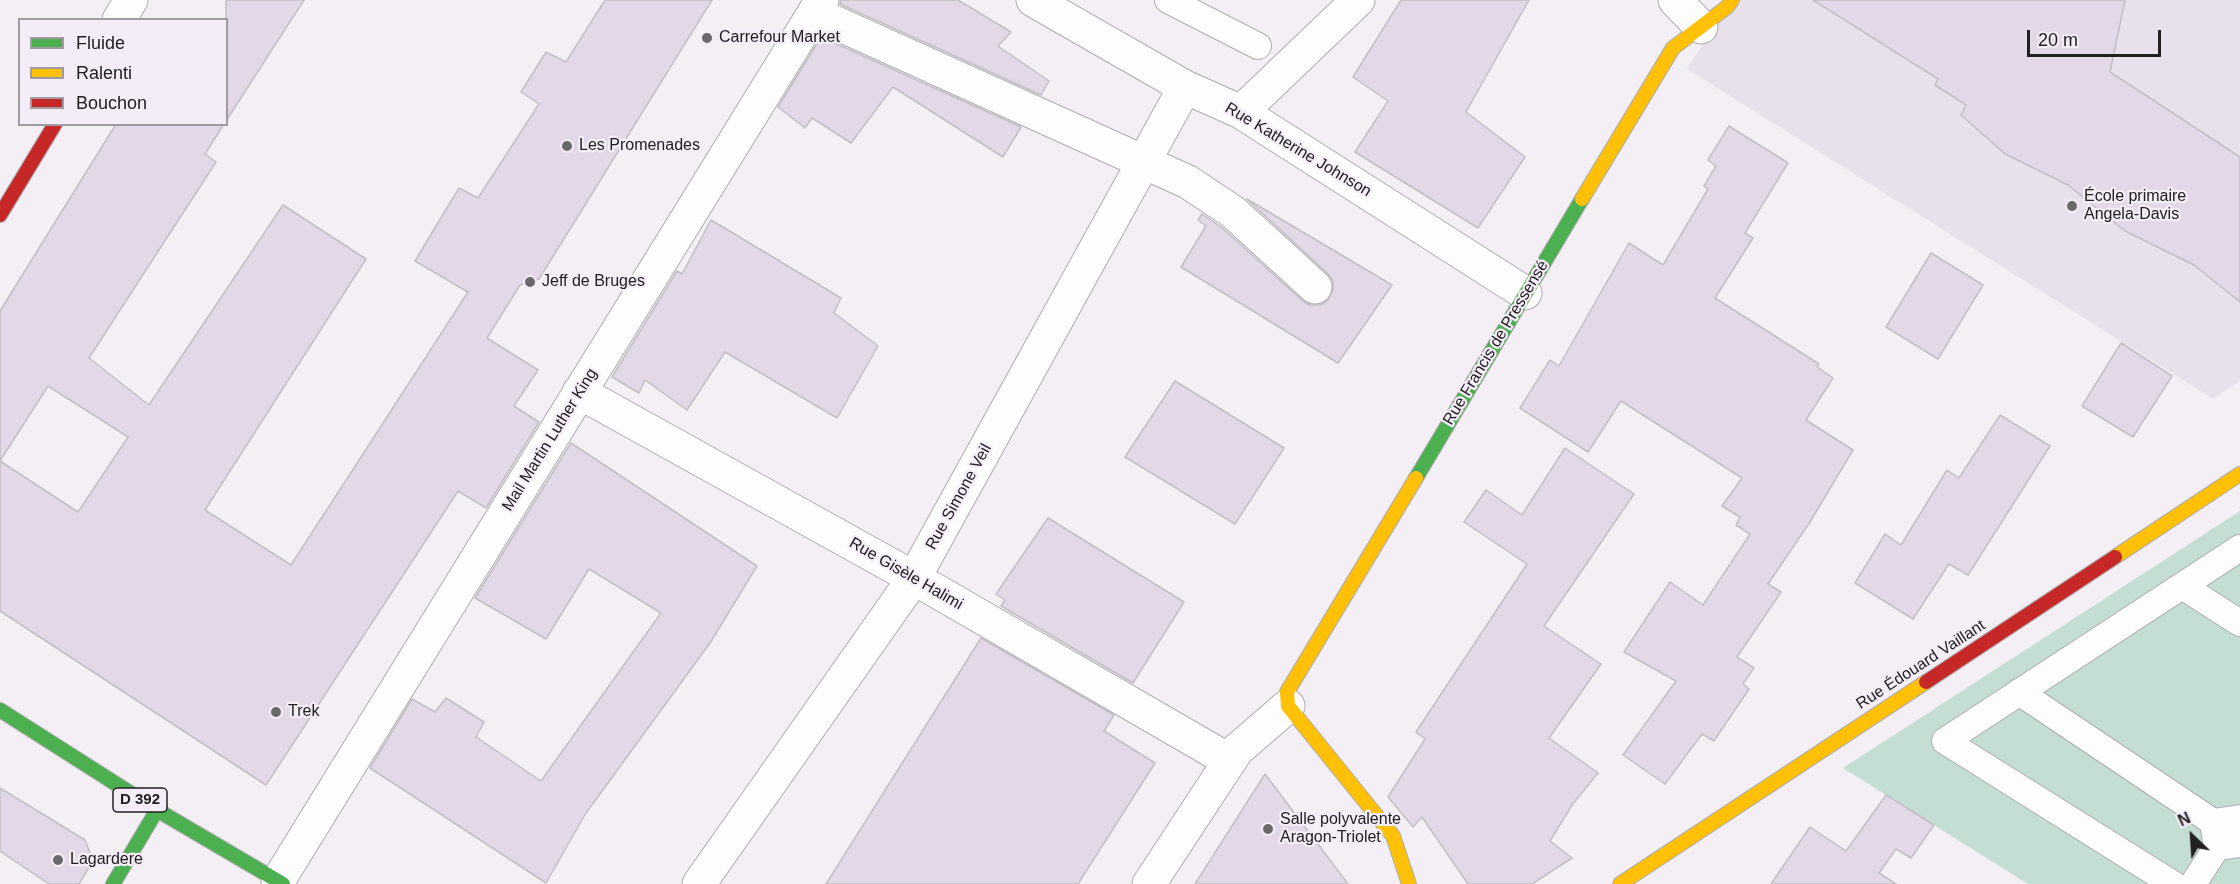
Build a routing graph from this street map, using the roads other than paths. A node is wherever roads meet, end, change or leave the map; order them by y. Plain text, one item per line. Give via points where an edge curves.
1 (131, 0) edge
2 (1033, 0) edge
3 (1168, 0) edge
4 (1358, 0) edge
5 (1675, 0) edge
6 (1732, 0) edge
7 (818, 7) edge
8 (120, 18) edge
9 (1701, 27) junction
10 (1258, 46) dead end
11 (1185, 87) junction
12 (1241, 112) junction
13 (54, 126) edge
14 (1144, 162) junction
15 (0, 215) edge
16 (1315, 287) dead end
17 (1525, 293) junction
18 (579, 392) junction
19 (2240, 474) edge
20 (2240, 548) edge
21 (914, 578) junction
22 (2182, 586) junction
23 (2240, 622) edge
24 (2019, 692) junction
25 (1288, 706) junction
26 (0, 710) edge
27 (1230, 761) junction
28 (157, 810) junction
29 (2240, 818) edge
30 (2223, 838) edge
31 (280, 882) edge
32 (113, 884) edge
33 (699, 884) edge
34 (1149, 884) edge
35 (1409, 884) edge
36 (1620, 884) edge
37 (2173, 884) edge
38 (2193, 884) edge

1 - 8 street
2 - 11 street, Rue Katherine Johnson
3 - 10 lane
4 - 12 street
5 - 9 street
6 - 9 street, Rue Francis de Pressensé
7 - 14 street
7 - 18 street, Mail Martin Luther King
9 - 17 street, Rue Francis de Pressensé via 1673,48
11 - 12 street, Rue Katherine Johnson
11 - 14 street, Rue Simone Veil
12 - 17 street, Rue Katherine Johnson
13 - 15 street
14 - 16 street via 1188,182 1233,212
14 - 21 street, Rue Simone Veil
17 - 25 street, Rue Francis de Pressensé via 1287,692
18 - 21 street, Rue Gisèle Halimi
18 - 31 street, Mail Martin Luther King
19 - 36 street, Rue Édouard Vaillant
20 - 22 lane
21 - 27 street, Rue Gisèle Halimi
21 - 33 street, Rue Simone Veil
22 - 23 lane
22 - 24 lane
24 - 30 lane
24 - 37 lane via 1945,741
25 - 27 street via 1237,750
25 - 35 street via 1393,836
26 - 28 street, D 392
27 - 34 street
28 - 31 street, D 392
28 - 32 street
29 - 30 lane
30 - 38 lane

